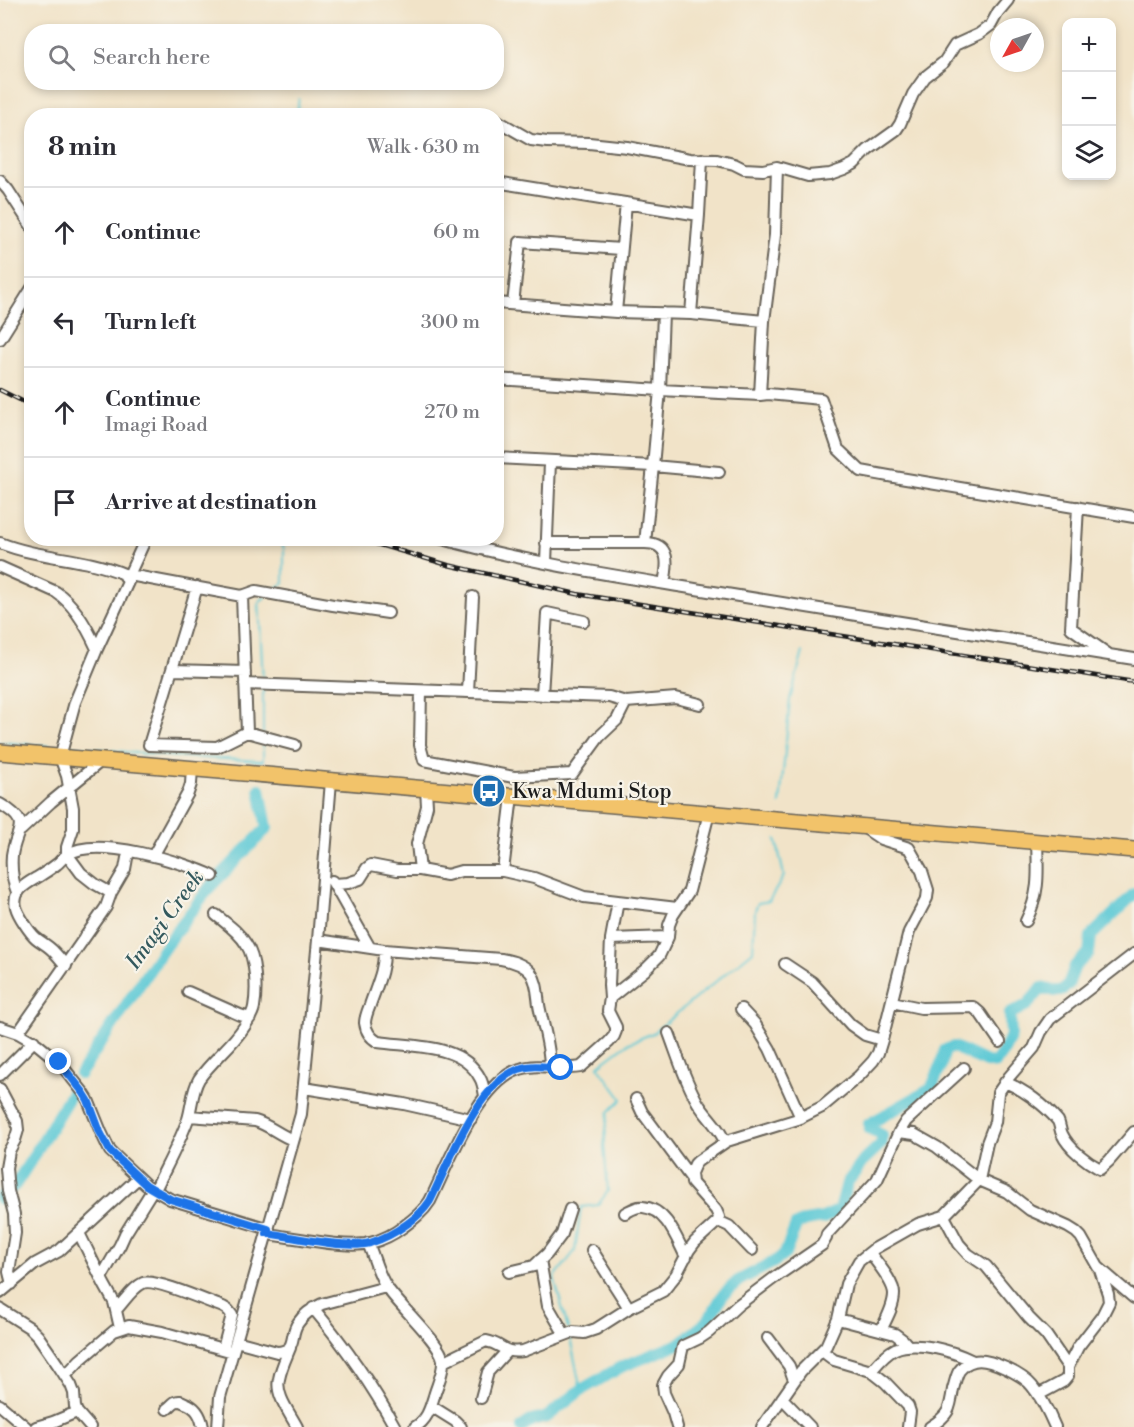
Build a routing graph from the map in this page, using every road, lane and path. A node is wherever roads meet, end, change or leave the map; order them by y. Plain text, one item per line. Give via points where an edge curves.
1 (1008, 0) edge
2 (504, 130) edge
3 (702, 159) junction
4 (777, 167) junction
5 (0, 181) edge
6 (504, 183) edge
7 (626, 203) junction
8 (24, 214) edge
9 (699, 215) junction
10 (621, 249) junction
11 (24, 301) edge
12 (504, 303) edge
13 (513, 304) junction
14 (616, 312) junction
15 (663, 313) junction
16 (691, 314) junction
17 (764, 321) junction
18 (0, 339) edge
19 (504, 380) edge
20 (660, 390) junction
21 (759, 395) junction
22 (504, 459) edge
23 (550, 462) junction
24 (653, 466) junction
25 (719, 472) dead end
26 (1078, 507) junction
27 (1134, 517) edge
28 (0, 543) edge
29 (546, 543) junction
30 (645, 543) junction
31 (142, 546) edge
32 (483, 546) edge
33 (546, 563) junction
34 (0, 567) edge
35 (127, 574) junction
36 (664, 583) junction
37 (197, 587) junction
38 (242, 596) junction
39 (473, 597) dead end
40 (388, 613) dead end
41 (584, 621) dead end
42 (97, 649) junction
43 (1111, 656) junction
44 (1134, 659) edge
45 (172, 670) junction
46 (245, 672) junction
47 (245, 684) junction
48 (421, 691) junction
49 (468, 692) junction
50 (542, 695) junction
51 (626, 702) junction
52 (700, 704) dead end
53 (247, 732) junction
54 (295, 745) dead end
55 (0, 752) edge
56 (60, 757) junction
57 (101, 760) junction
58 (192, 768) junction
59 (514, 777) junction
60 (331, 780) junction
61 (69, 787) junction
62 (426, 789) junction
63 (511, 796) junction
64 (0, 804) edge
65 (709, 813) junction
66 (863, 826) junction
67 (21, 830) junction
68 (1037, 842) junction
69 (1134, 850) edge
70 (130, 851) junction
71 (67, 854) junction
72 (153, 856) junction
73 (324, 868) junction
74 (420, 870) junction
75 (503, 871) junction
76 (213, 876) dead end
77 (334, 884) junction
78 (17, 892) junction
79 (111, 893) junction
80 (618, 901) junction
81 (677, 908) junction
82 (216, 915) dead end
83 (1026, 921) dead end
84 (668, 937) junction
85 (611, 939) junction
86 (318, 940) junction
87 (370, 948) junction
88 (384, 950) junction
89 (1134, 954) edge
90 (785, 964) dead end
91 (66, 966) junction
92 (188, 992) dead end
93 (610, 998) junction
94 (892, 1002) junction
95 (741, 1009) dead end
96 (250, 1018) junction
97 (0, 1027) edge
98 (18, 1033) junction
99 (669, 1033) dead end
100 (882, 1040) junction
101 (34, 1041) junction
102 (1000, 1042) dead end
103 (550, 1067) junction
104 (964, 1068) dead end
105 (0, 1075) edge
106 (1005, 1082) junction
107 (304, 1088) junction
108 (0, 1089) edge
109 (485, 1096) junction
110 (636, 1099) dead end
111 (189, 1116) junction
112 (801, 1118) junction
113 (471, 1119) junction
114 (899, 1132) junction
115 (1134, 1132) edge
116 (293, 1140) junction
117 (725, 1142) junction
118 (138, 1178) junction
119 (691, 1178) junction
120 (979, 1179) junction
121 (154, 1190) junction
122 (570, 1209) dead end
123 (625, 1213) dead end
124 (944, 1216) junction
125 (718, 1221) junction
126 (268, 1231) junction
127 (79, 1233) junction
128 (368, 1243) junction
129 (592, 1250) dead end
130 (752, 1250) dead end
131 (870, 1253) junction
132 (686, 1257) junction
133 (540, 1260) junction
134 (1098, 1267) junction
135 (509, 1272) dead end
136 (101, 1278) junction
137 (12, 1284) junction
138 (1118, 1284) junction
139 (386, 1287) junction
140 (0, 1293) edge
141 (1108, 1294) junction
142 (1134, 1298) edge
143 (313, 1308) junction
144 (629, 1308) junction
145 (0, 1310) edge
146 (116, 1310) junction
147 (838, 1319) junction
148 (120, 1328) junction
149 (881, 1330) junction
150 (565, 1335) junction
151 (768, 1338) dead end
152 (236, 1341) junction
153 (908, 1346) junction
154 (290, 1348) junction
155 (507, 1350) junction
156 (228, 1351) junction
157 (822, 1351) junction
158 (973, 1361) junction
159 (443, 1362) junction
160 (1068, 1367) junction
161 (871, 1371) junction
162 (65, 1376) junction
163 (794, 1380) junction
164 (1038, 1395) junction
165 (481, 1398) dead end
166 (782, 1398) junction
167 (0, 1405) edge
168 (431, 1407) junction
169 (167, 1409) dead end
170 (77, 1412) junction
171 (26, 1427) edge
172 (36, 1427) edge
173 (90, 1427) edge
174 (203, 1427) edge
175 (218, 1427) edge
176 (297, 1427) edge
177 (395, 1427) edge
178 (415, 1427) edge
179 (461, 1427) edge
180 (677, 1427) edge
181 (762, 1427) edge
182 (810, 1427) edge
183 (908, 1427) edge
184 (930, 1427) edge
185 (1055, 1427) edge

1 - 4 street via 991,26 955,45 944,62 918,86 896,130 854,164 844,170 808,176
2 - 3 street via 531,140 627,147
3 - 4 street via 744,169
3 - 9 street
4 - 17 street
5 - 8 street
6 - 7 street
7 - 9 street
7 - 10 street
9 - 16 street
10 - 13 street via 520,242
10 - 14 street
11 - 18 street
12 - 13 street
13 - 14 street
14 - 15 street
15 - 16 street
15 - 20 street
16 - 17 street
17 - 21 street
19 - 20 street
20 - 21 street
20 - 24 street
21 - 26 street via 821,399 838,449 861,471
22 - 23 street
23 - 24 street
23 - 29 street
24 - 25 street
24 - 30 street
26 - 27 street
26 - 43 street via 1071,628
28 - 35 street
29 - 30 street
29 - 33 street
30 - 36 street via 665,552 668,565
31 - 35 street
32 - 33 street
33 - 36 street
34 - 42 street via 64,598
35 - 37 street
35 - 42 street via 128,582
36 - 43 street
37 - 38 street
37 - 45 street
38 - 40 street via 256,591
38 - 46 street
39 - 49 street
41 - 50 street via 547,613
42 - 56 street via 75,702
43 - 44 street
45 - 46 street
45 - 53 street via 149,745 217,747
46 - 47 street
47 - 48 street
47 - 53 street
48 - 49 street
48 - 59 street via 420,745 424,759
49 - 50 street
50 - 51 street via 609,697
51 - 52 street via 676,698
51 - 59 street via 617,720 572,774
53 - 54 street
55 - 56 highway
56 - 57 highway
56 - 61 street
57 - 58 highway
57 - 61 street
58 - 60 highway
58 - 72 street via 188,793
59 - 63 street
60 - 62 highway
60 - 73 street
61 - 67 street
61 - 71 street via 74,819
62 - 63 highway
62 - 74 street via 427,806 417,844
63 - 65 highway
63 - 75 street
64 - 67 street via 16,816
65 - 66 highway
65 - 81 street via 689,891
66 - 68 highway
66 - 94 street via 881,838 909,848 928,890 909,932
67 - 78 street via 12,855
68 - 69 highway
68 - 83 street via 1039,878
70 - 71 street via 101,847
70 - 72 street
70 - 79 street
71 - 78 street
71 - 79 street via 81,873
72 - 76 street
73 - 77 street
73 - 86 street
74 - 75 street via 447,875
74 - 77 street via 371,865 360,879
75 - 80 street via 584,897
77 - 87 street
78 - 91 street via 18,914 36,939 54,951
79 - 91 street via 106,907
80 - 81 street
80 - 85 street
81 - 84 street
82 - 96 street via 244,940 250,951 255,987
84 - 85 street
84 - 93 street via 659,956
85 - 93 street
86 - 87 street
86 - 107 street
87 - 88 street
88 - 103 street via 491,958 524,967 535,981
88 - 109 street via 365,1024 372,1038 384,1043 424,1046 461,1057 479,1076
89 - 106 street via 1050,1018 1034,1048
90 - 100 street via 812,982 851,1026
91 - 98 street
92 - 96 street
93 - 103 street via 608,1011 616,1027 614,1036 581,1067
94 - 100 street
94 - 102 street via 921,1008 973,1007
95 - 112 street via 770,1049
96 - 111 street via 199,1080
97 - 98 street
98 - 101 street
99 - 117 street via 698,1104
100 - 112 street via 873,1061 859,1076 822,1107
101 - 105 street
101 - 118 street via 59,1062 83,1092 110,1151
103 - 109 street via 519,1069
104 - 114 street
106 - 115 street via 1039,1103 1059,1122 1062,1135 1072,1148 1100,1169
106 - 120 street via 996,1098
107 - 113 street
107 - 116 street
108 - 137 street via 18,1130 6,1168 15,1233 9,1272
109 - 113 street
110 - 119 street
111 - 116 street via 255,1121
111 - 121 street
112 - 117 street
113 - 128 street via 424,1210 400,1229
114 - 120 street via 914,1134 937,1146
114 - 180 street via 877,1180 827,1234 822,1245 738,1305 709,1332 683,1346 679,1364 663,1385
116 - 126 street
117 - 119 street via 698,1161
118 - 121 street
118 - 127 street
119 - 125 street via 716,1210
120 - 124 street
120 - 134 street via 1076,1232
121 - 126 street via 170,1199
121 - 136 street
122 - 133 street via 562,1234
123 - 132 street via 643,1207 664,1218
124 - 131 street via 918,1224
124 - 160 street via 959,1244 986,1266 1046,1335
125 - 130 street via 729,1226
125 - 132 street via 695,1242
126 - 128 street via 333,1243
126 - 152 street
127 - 136 street
127 - 137 street
128 - 139 street
129 - 144 street
131 - 147 street via 859,1261 848,1280
131 - 149 street via 894,1289 895,1297
132 - 144 street via 667,1288
133 - 135 street via 534,1266
133 - 150 street via 548,1306
134 - 138 street
134 - 141 street
136 - 146 street
137 - 140 street
138 - 141 street
138 - 142 street
139 - 143 street
139 - 159 street via 431,1340
141 - 160 street via 1107,1308
143 - 154 street via 297,1324
143 - 177 street via 352,1359
144 - 150 street via 596,1329
145 - 162 street via 30,1328
146 - 148 street
146 - 156 street via 147,1282 223,1307 232,1315
147 - 149 street
147 - 157 street
148 - 156 street via 142,1328
148 - 162 street
149 - 153 street via 899,1336
150 - 155 street via 523,1351
151 - 163 street via 789,1366
152 - 154 street via 277,1352
152 - 156 street
153 - 158 street via 940,1348
153 - 161 street via 887,1354
154 - 176 street via 279,1388
155 - 159 street via 486,1341
155 - 165 street via 488,1372
156 - 175 street
157 - 161 street via 834,1360
157 - 163 street
158 - 164 street via 1016,1372
158 - 184 street via 957,1374 946,1415
159 - 168 street
160 - 164 street via 1064,1381
161 - 183 street via 908,1406
162 - 170 street via 74,1393
163 - 166 street
164 - 185 street
166 - 181 street
166 - 182 street
167 - 171 street
168 - 178 street
168 - 179 street
169 - 174 street via 175,1402 188,1403 196,1408
170 - 172 street
170 - 173 street

